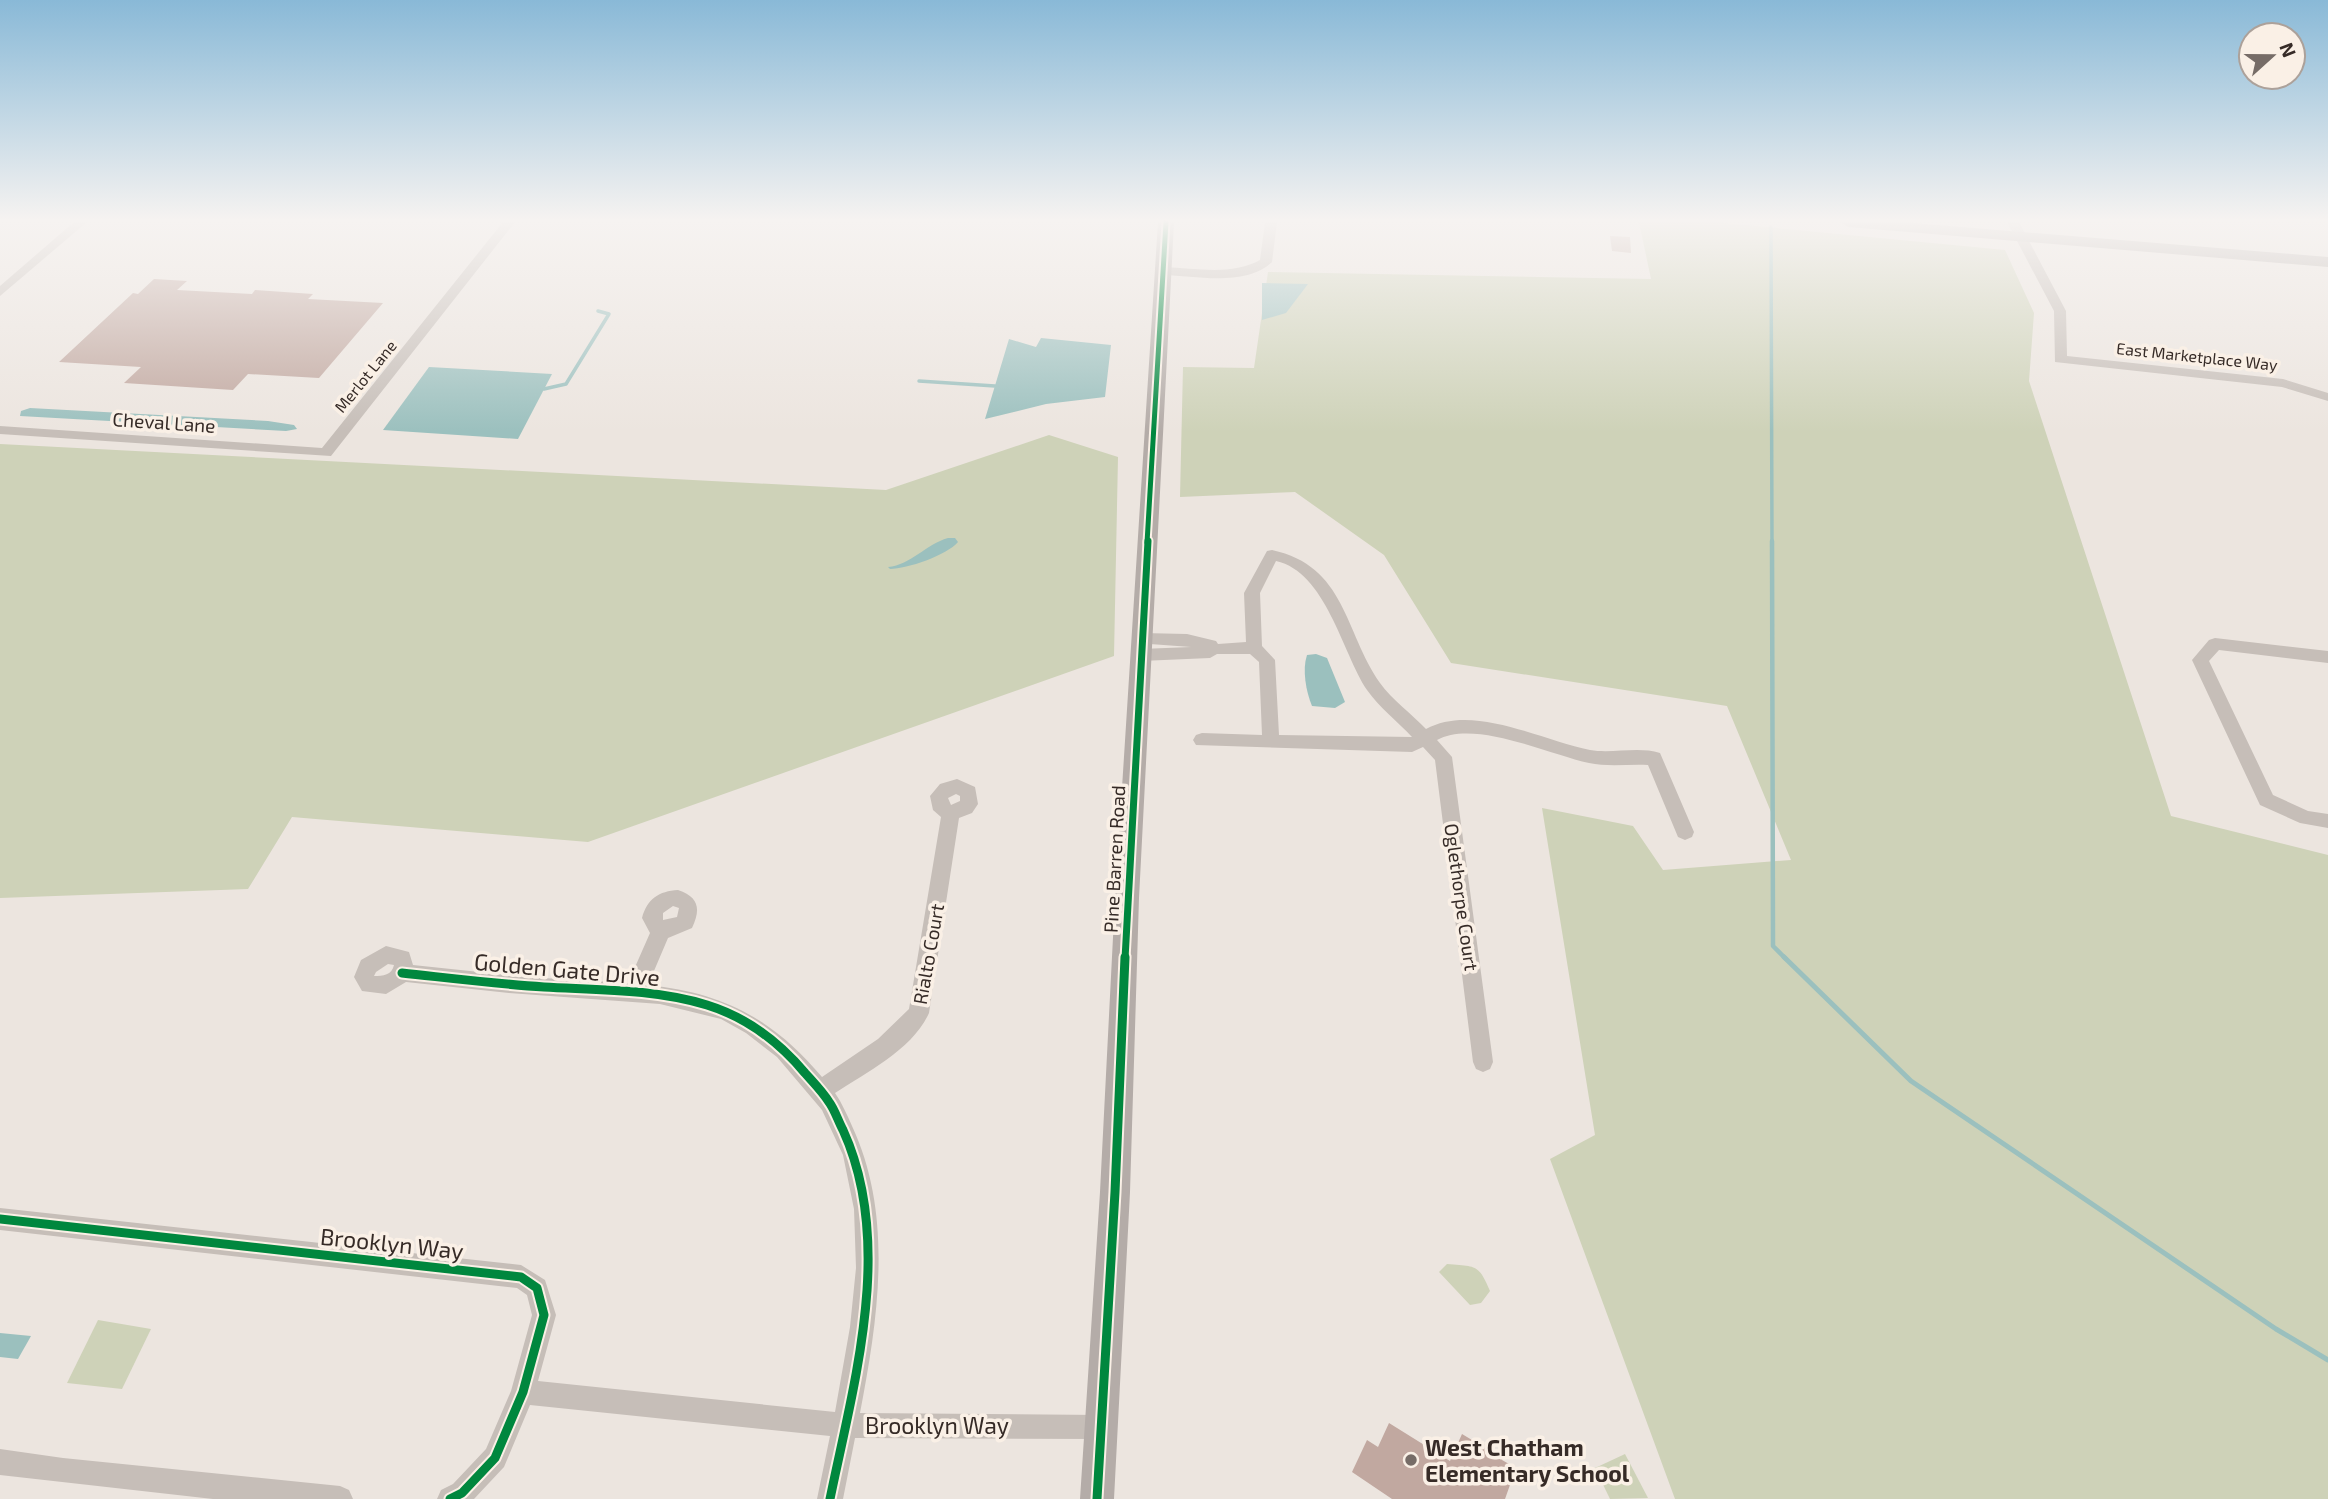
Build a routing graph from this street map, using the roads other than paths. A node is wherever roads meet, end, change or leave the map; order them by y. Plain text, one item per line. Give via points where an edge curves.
1 (454, 292) edge
2 (1163, 292) edge
3 (2050, 292) edge
4 (2328, 397) edge
5 (0, 430) edge
6 (326, 453) joint
7 (1142, 647) junction
8 (1254, 648) junction
9 (2328, 657) edge
10 (1426, 738) junction
11 (1202, 740) dead end
12 (1271, 741) junction
13 (951, 813) dead end
14 (2328, 821) edge
15 (1685, 832) dead end
16 (662, 929) dead end
17 (402, 973) dead end
18 (634, 993) junction
19 (1483, 1062) dead end
20 (821, 1090) junction
21 (0, 1219) edge
22 (523, 1392) junction
23 (844, 1424) junction
24 (1101, 1427) junction
25 (0, 1461) edge
26 (340, 1499) edge
27 (450, 1499) edge
28 (830, 1499) edge
29 (1097, 1499) edge

1 - 6 street, Merlot Lane
2 - 7 main road, Pine Barren Road
3 - 4 street, East Marketplace Way via 2060,311 2060,359 2271,382
5 - 6 street, Cheval Lane
7 - 8 street
7 - 24 main road, Pine Barren Road
8 - 10 street, Oglethorpe Court via 1253,589 1272,555 1286,557 1325,588 1374,687
8 - 12 street via 1265,655 1268,665
9 - 14 street via 2215,644 2200,660 2266,800 2305,818
10 - 12 street via 1412,745
10 - 15 street via 1443,728 1482,727 1592,757 1654,758
10 - 19 street, Oglethorpe Court via 1444,762
11 - 12 street
13 - 20 street, Rialto Court via 919,1013 888,1046
16 - 18 street
17 - 18 street, Golden Gate Drive
18 - 20 street, Golden Gate Drive via 728,1012 771,1038 811,1074
20 - 23 street, Golden Gate Drive via 854,1157 868,1220 869,1278
21 - 22 street, Brooklyn Way via 521,1277 537,1288 544,1315
22 - 23 street, Brooklyn Way
22 - 27 street, Brooklyn Way via 495,1458 462,1493
23 - 24 street, Brooklyn Way
23 - 28 street, Golden Gate Drive
24 - 29 main road, Pine Barren Road
25 - 26 street

